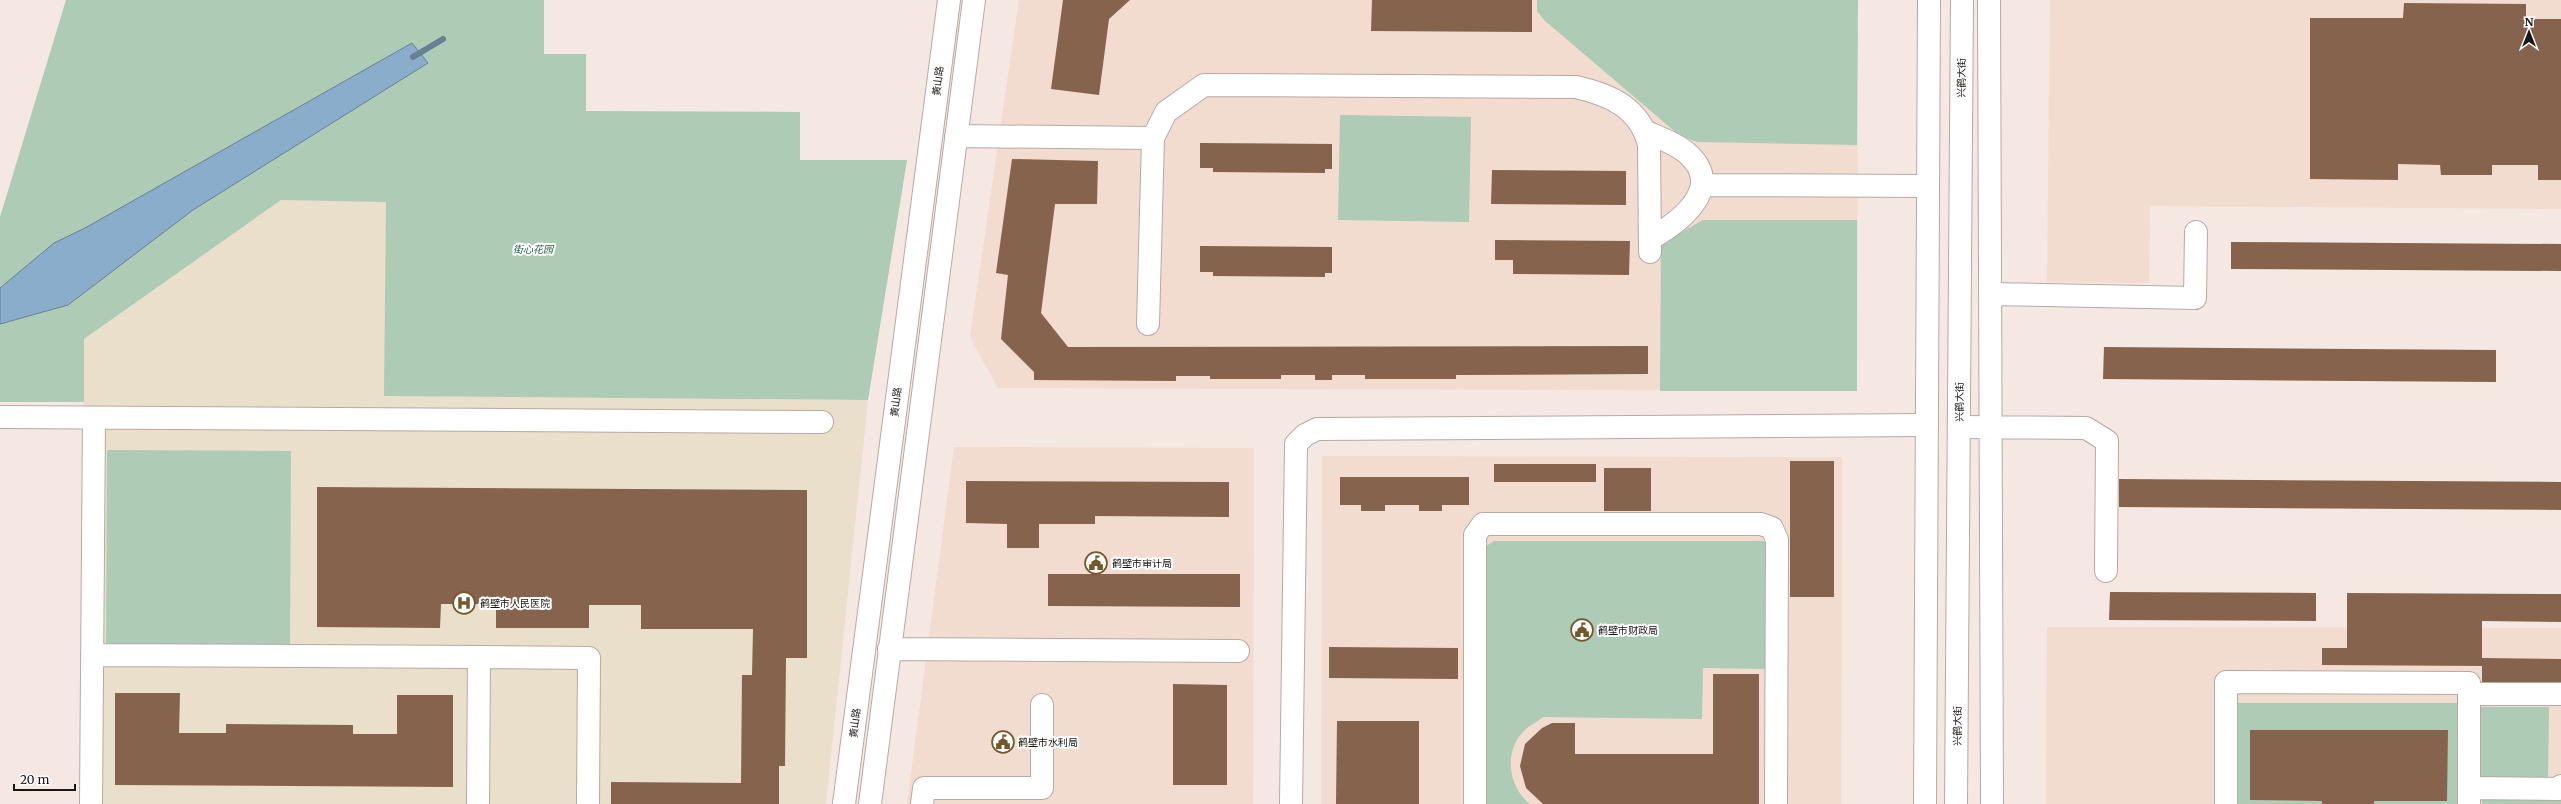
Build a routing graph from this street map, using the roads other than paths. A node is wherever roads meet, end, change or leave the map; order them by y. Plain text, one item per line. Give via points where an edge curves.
1 (949, 0) edge
2 (974, 0) edge
3 (1989, 0) edge
4 (1929, 1) edge
5 (1962, 1) edge
6 (1645, 131) junction
7 (956, 136) junction
8 (1153, 138) junction
9 (1702, 185) junction
10 (1928, 186) junction
11 (2196, 232) dead end
12 (1990, 294) junction
13 (1148, 324) dead end
14 (0, 418) edge
15 (94, 418) junction
16 (822, 422) dead end
17 (1927, 425) junction
18 (1959, 427) junction
19 (1991, 427) junction
20 (2106, 571) dead end
21 (889, 649) junction
22 (1238, 651) dead end
23 (92, 655) junction
24 (479, 658) junction
25 (2469, 694) junction
26 (2561, 694) edge
27 (1042, 705) dead end
28 (2561, 786) edge
29 (2469, 796) edge
30 (92, 804) edge
31 (478, 804) edge
32 (588, 804) edge
33 (844, 804) edge
34 (870, 804) edge
35 (922, 804) edge
36 (1291, 804) edge
37 (1475, 804) edge
38 (1776, 804) edge
39 (1925, 804) edge
40 (1956, 804) edge
41 (1992, 804) edge
42 (2226, 804) edge

1 - 33 street, 黄山路
2 - 7 street
3 - 12 street
4 - 10 street
5 - 18 street, 兴鹤大街
6 - 8 street via 1626,106 1597,92 1576,88 1204,85 1166,112
6 - 9 street via 1688,154 1702,177
6 - 9 street via 1649,145 1650,245 1689,212
7 - 8 street
7 - 21 street
8 - 13 street
9 - 10 street
10 - 17 street
11 - 12 street via 2194,298
12 - 19 street
14 - 15 street
15 - 16 street
15 - 23 street
17 - 36 street via 1317,429 1305,435 1296,444
17 - 39 street
18 - 19 street
18 - 40 street, 兴鹤大街
19 - 20 street via 2086,428 2107,441
19 - 41 street
21 - 22 street
21 - 34 street
23 - 24 street
23 - 30 street
24 - 31 street
24 - 32 street via 588,658
25 - 26 street
25 - 29 street
25 - 42 street via 2469,683 2226,682
27 - 35 street via 1042,788 924,788
28 - 29 street via 2559,789
37 - 38 street via 1475,535 1483,524 1761,524 1772,528 1777,540

